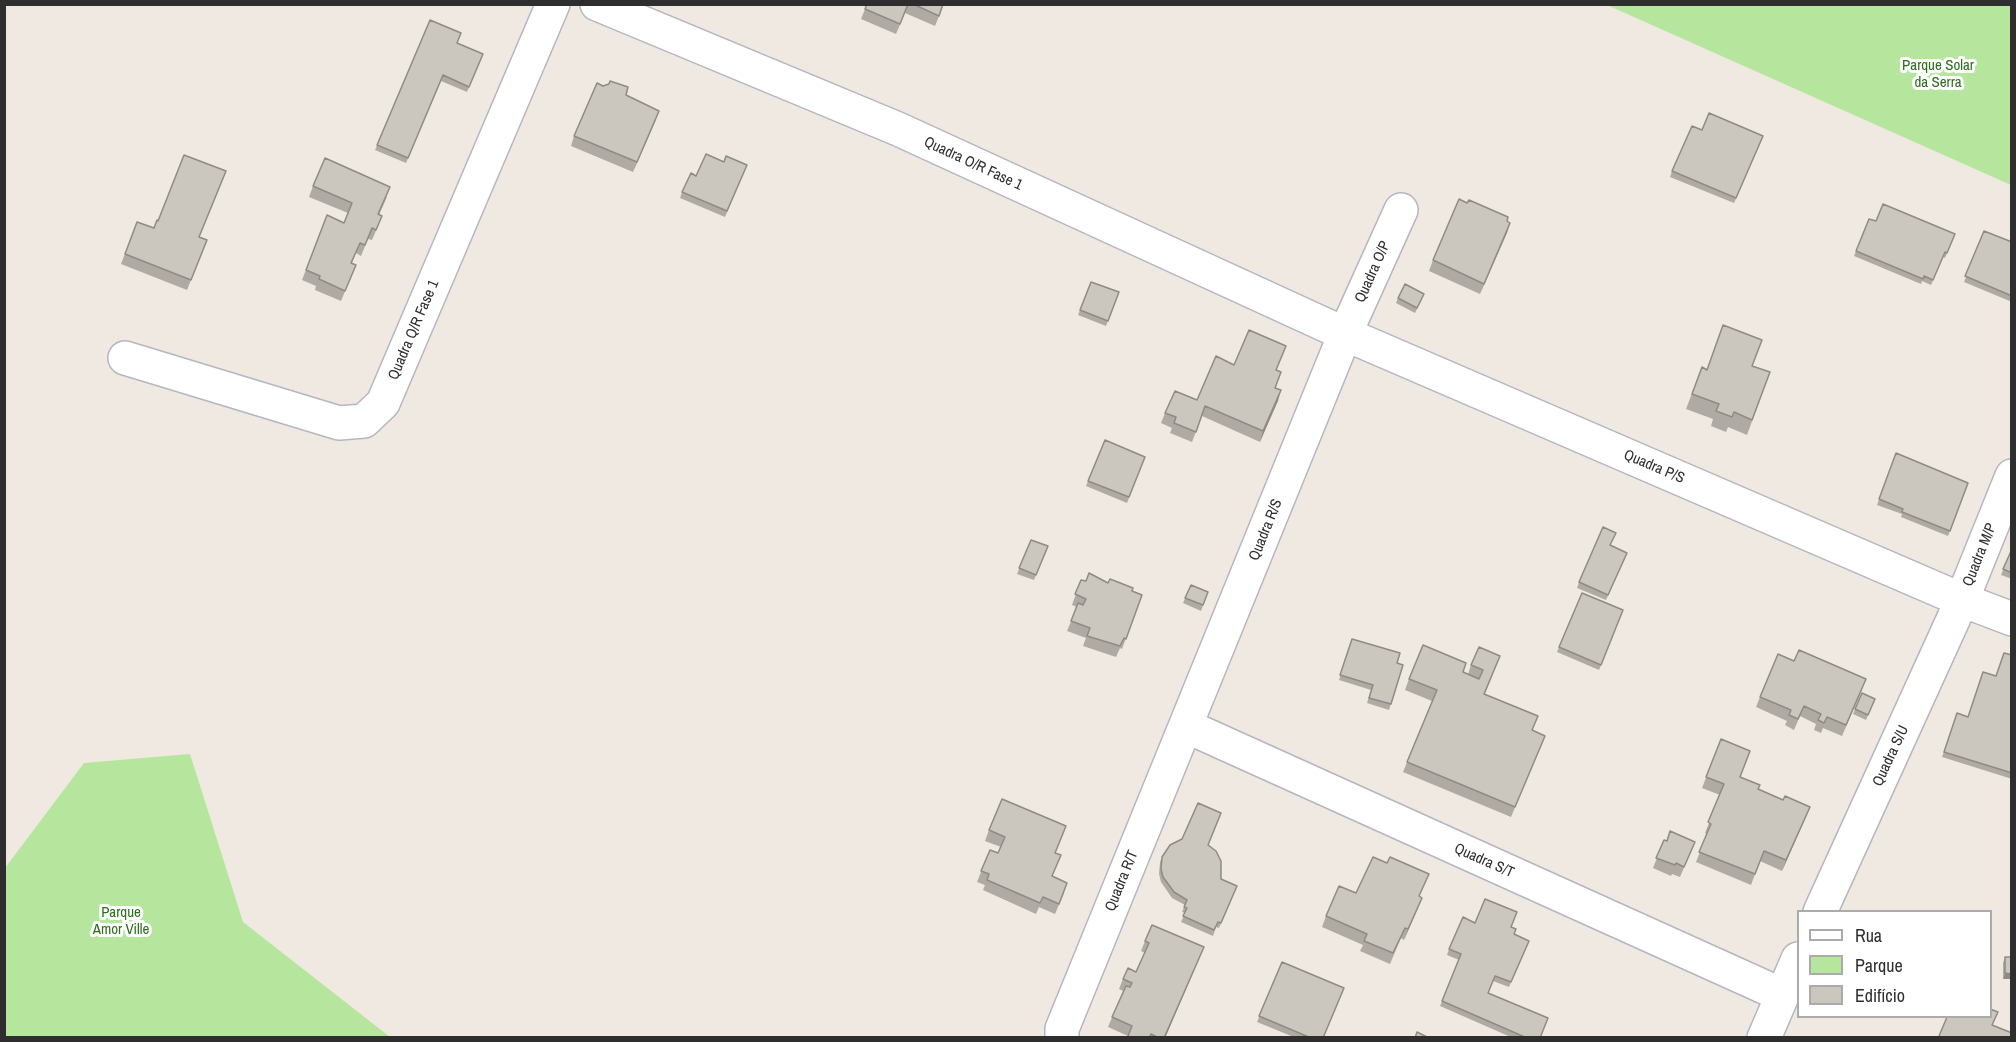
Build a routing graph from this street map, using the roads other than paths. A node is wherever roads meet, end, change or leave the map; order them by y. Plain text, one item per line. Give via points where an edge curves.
1 (553, 4) edge
2 (597, 4) edge
3 (1401, 210) dead end
4 (1345, 334) junction
5 (125, 357) dead end
6 (2012, 476) edge
7 (1962, 600) junction
8 (2012, 619) edge
9 (1186, 726) junction
10 (1821, 910) edge
11 (1797, 961) edge
12 (1782, 995) junction
13 (1062, 1038) edge
14 (1764, 1038) edge

1 - 5 street, Quadra Q/R Fase 1 via 383,403 364,421 339,423
2 - 4 street, Quadra O/R Fase 1 via 897,129
3 - 4 street, Quadra O/P
4 - 7 street, Quadra P/S
4 - 9 street, Quadra R/S
6 - 7 street, Quadra M/P
7 - 8 street, Quadra P/S
7 - 10 street, Quadra S/U
9 - 12 street, Quadra S/T
9 - 13 street, Quadra R/T via 1062,1029
11 - 12 street
12 - 14 street

